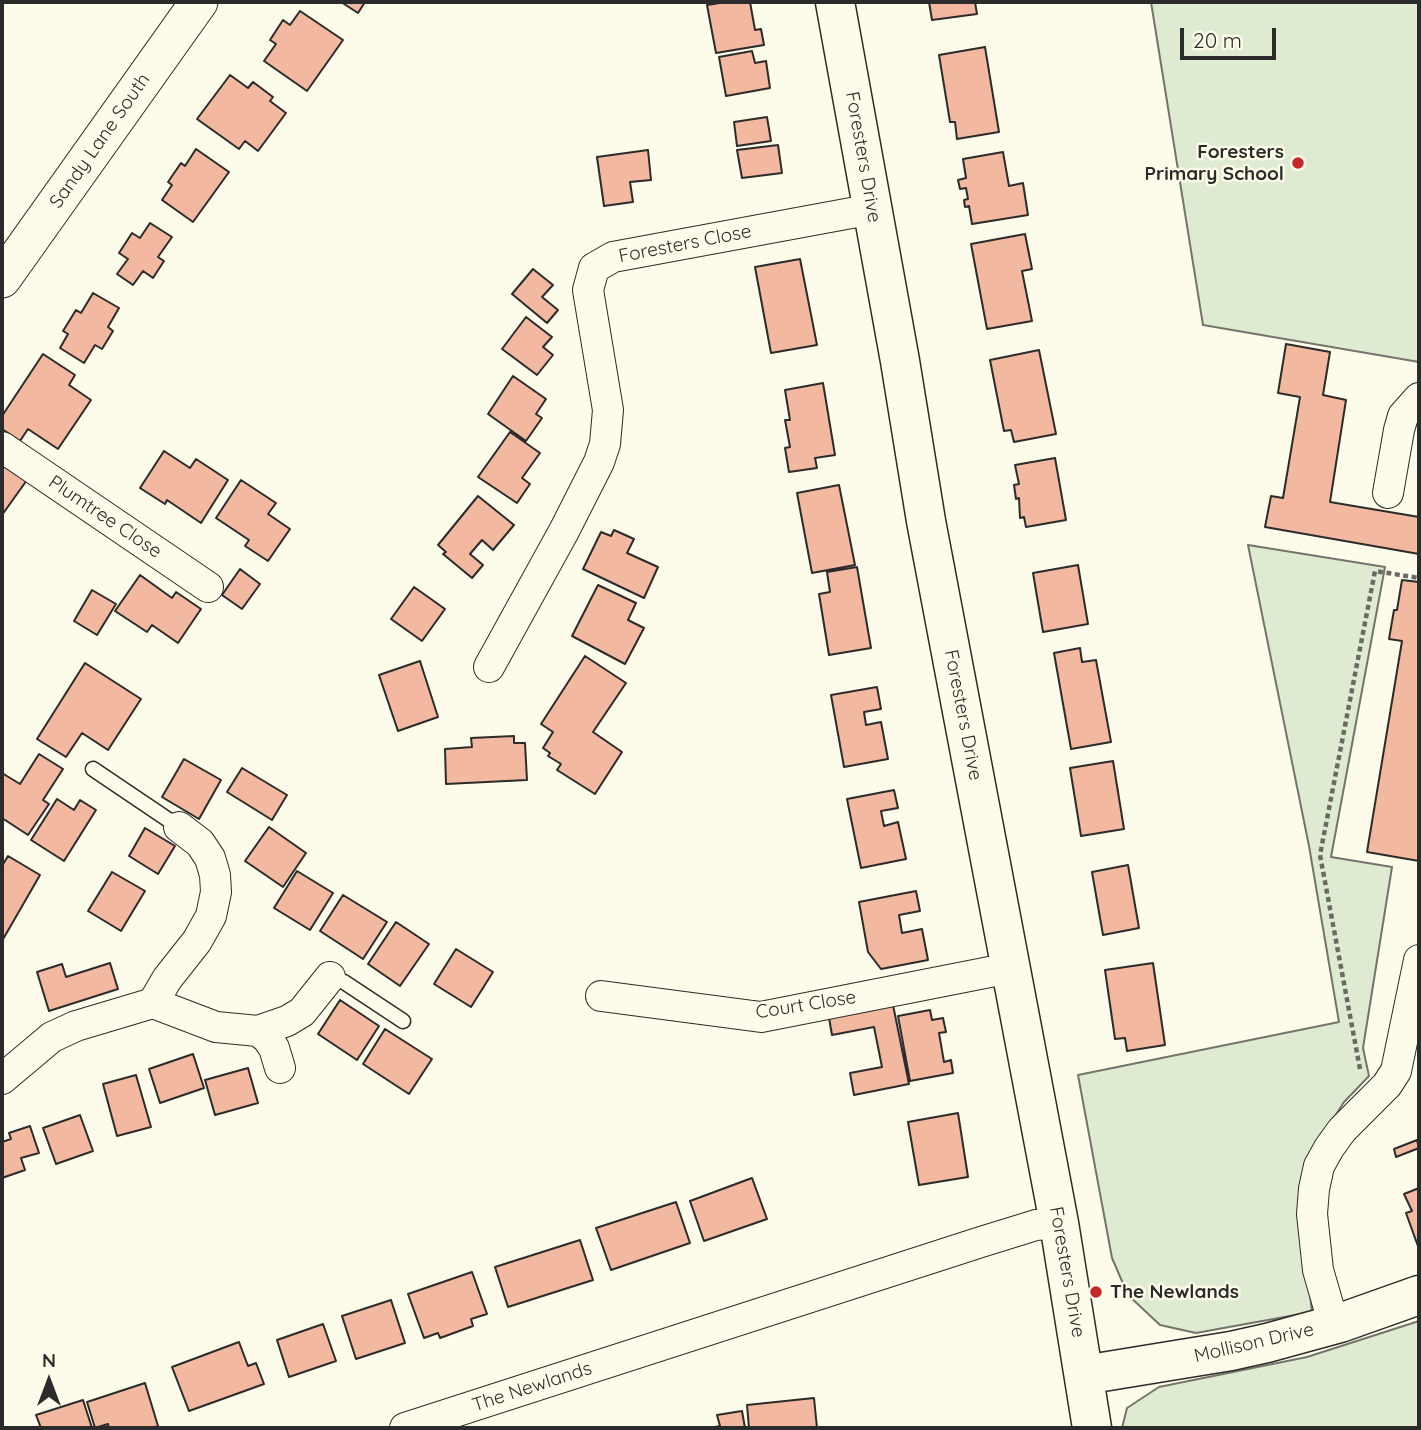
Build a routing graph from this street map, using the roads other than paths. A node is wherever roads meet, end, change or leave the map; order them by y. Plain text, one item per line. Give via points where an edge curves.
1 (199, 2) edge
2 (835, 2) edge
3 (873, 209) junction
4 (2, 279) edge
5 (1419, 398) edge
6 (2, 447) edge
7 (1388, 494) dead end
8 (208, 587) dead end
9 (489, 667) dead end
10 (93, 768) dead end
11 (179, 827) joint
12 (1419, 960) edge
13 (1010, 968) junction
14 (330, 977) joint
15 (601, 996) dead end
16 (153, 1003) junction
17 (403, 1021) dead end
18 (258, 1031) junction
19 (279, 1068) dead end
20 (2, 1079) edge
21 (1059, 1223) junction
22 (1419, 1295) edge
23 (1340, 1324) junction
24 (1084, 1375) junction
25 (405, 1428) edge
26 (1092, 1428) edge

1 - 4 street, Sandy Lane South
2 - 3 main road, Foresters Drive
3 - 9 street, Foresters Close via 612,257 594,268 588,290 608,410 605,444 564,531
3 - 13 main road, Foresters Drive
5 - 7 street via 1399,430
6 - 8 street, Plumtree Close
10 - 11 lane
11 - 16 street via 210,858 216,892 211,916 198,941
12 - 23 street via 1396,1071 1329,1148 1314,1189 1318,1270 1329,1308
13 - 15 street, Court Close via 761,1017
13 - 21 main road, Foresters Drive
14 - 17 lane
14 - 18 street via 302,1012
16 - 18 street via 216,1027
16 - 20 street via 52,1037
18 - 19 street via 275,1048
21 - 24 main road, Foresters Drive
21 - 25 street, The Newlands via 1036,1225 981,1242
22 - 23 main road, Mollison Drive
23 - 24 main road, Mollison Drive via 1231,1351
24 - 26 main road, Foresters Drive

